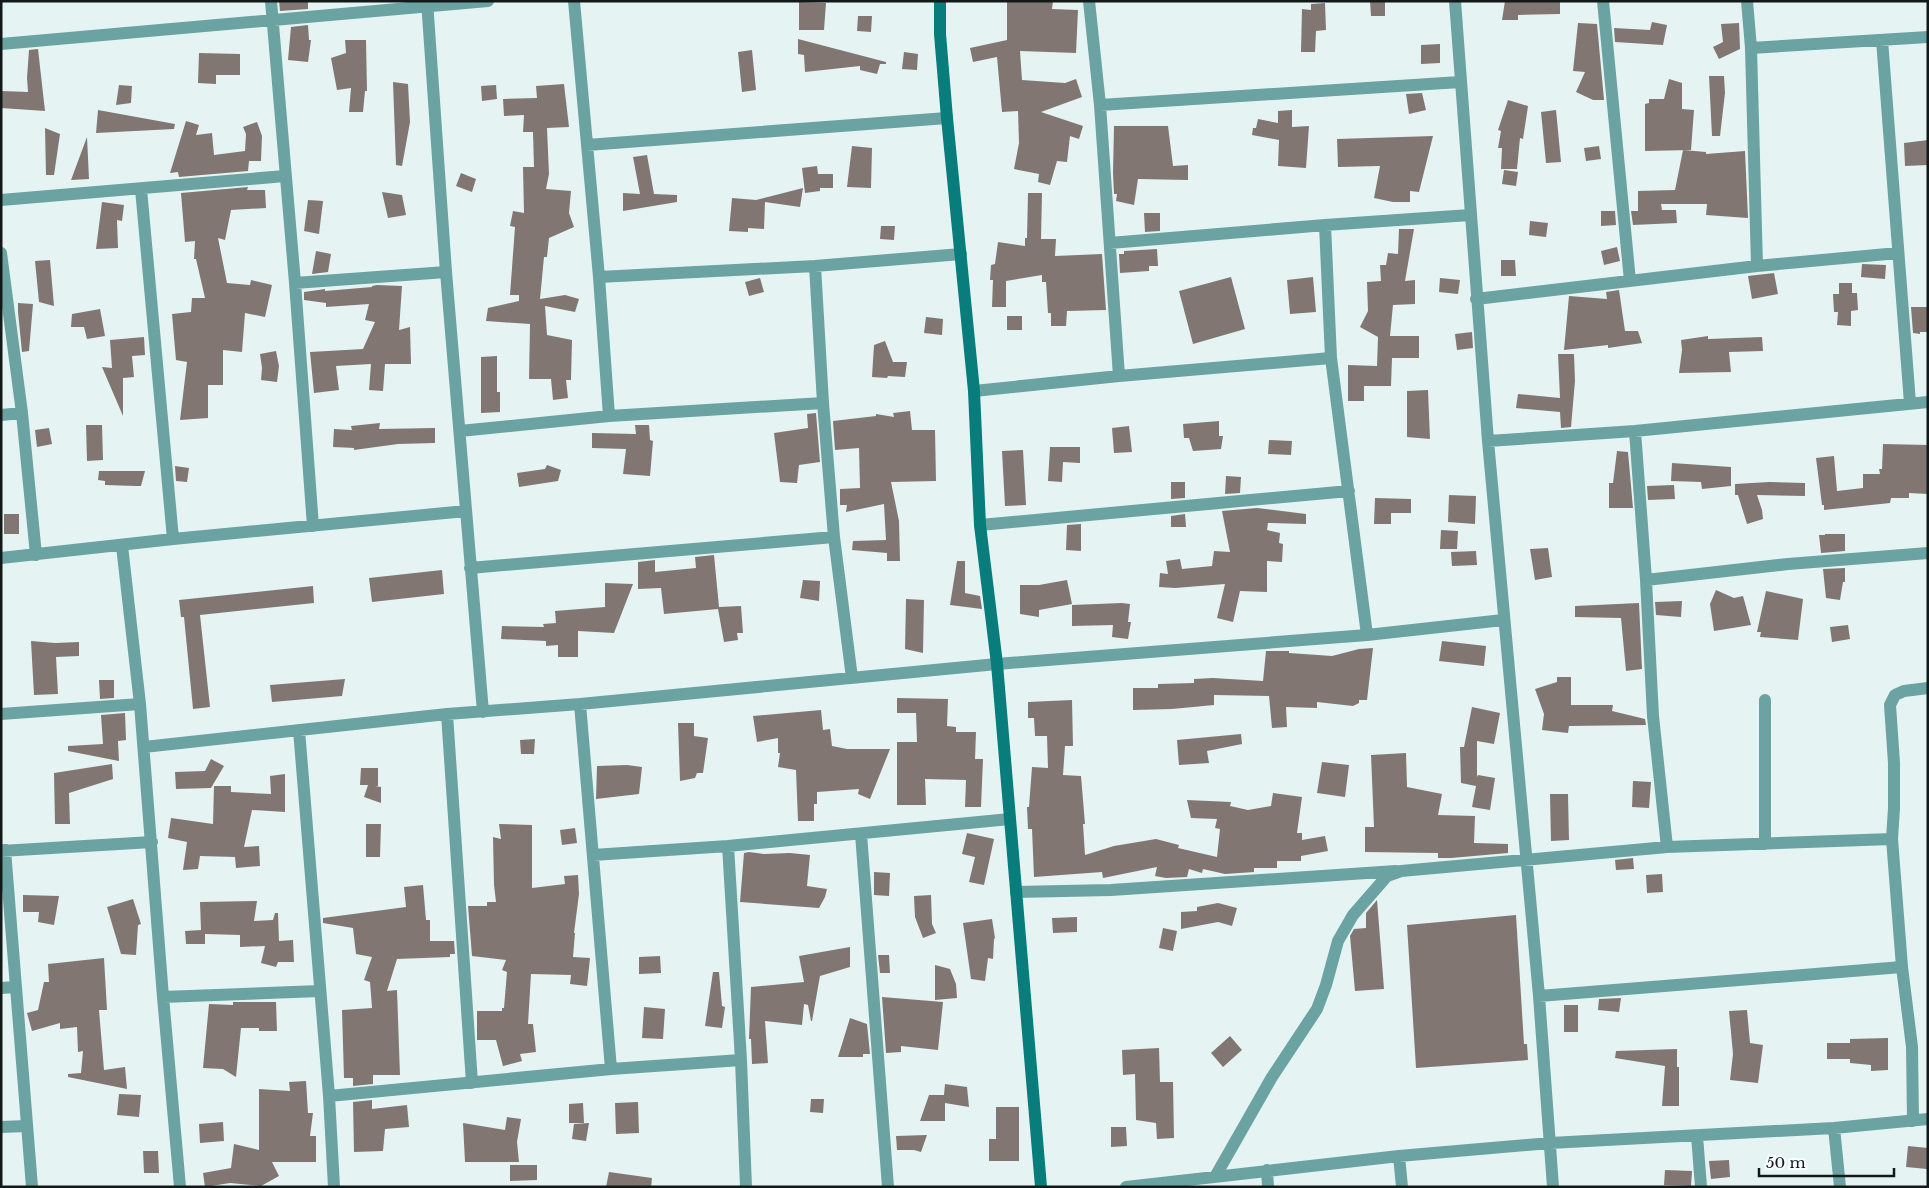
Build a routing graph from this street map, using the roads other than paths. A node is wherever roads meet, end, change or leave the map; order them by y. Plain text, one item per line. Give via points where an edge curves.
1 (271, 1) edge
2 (488, 1) edge
3 (574, 1) edge
4 (940, 1) edge
5 (1089, 1) edge
6 (1455, 1) edge
7 (1603, 1) edge
8 (1747, 1) edge
9 (427, 4) edge
10 (272, 19) junction
11 (1928, 37) edge
12 (1882, 40) junction
13 (1, 44) edge
14 (1752, 48) junction
15 (1460, 82) junction
16 (1100, 105) junction
17 (947, 118) junction
18 (587, 145) junction
19 (285, 176) junction
20 (141, 189) junction
21 (1, 200) edge
22 (1470, 215) junction
23 (1325, 225) junction
24 (1110, 243) junction
25 (1, 253) edge
26 (1898, 253) junction
27 (961, 254) junction
28 (815, 266) junction
29 (1757, 266) junction
30 (446, 272) junction
31 (599, 277) junction
32 (1630, 281) junction
33 (295, 283) junction
34 (1476, 299) junction
35 (1331, 358) junction
36 (1119, 376) junction
37 (974, 391) junction
38 (1928, 402) edge
39 (823, 403) junction
40 (1910, 403) junction
41 (22, 412) junction
42 (1, 414) edge
43 (609, 416) junction
44 (460, 431) junction
45 (1635, 431) junction
46 (1488, 442) junction
47 (1349, 491) junction
48 (466, 511) junction
49 (980, 525) junction
50 (313, 526) junction
51 (834, 537) junction
52 (172, 539) junction
53 (122, 546) junction
54 (1928, 553) edge
55 (36, 555) junction
56 (1, 558) edge
57 (470, 568) junction
58 (1646, 580) junction
59 (1503, 620) junction
60 (1367, 635) junction
61 (998, 664) junction
62 (852, 678) junction
63 (1928, 688) edge
64 (1765, 700) dead end
65 (140, 704) junction
66 (580, 704) junction
67 (483, 712) junction
68 (1, 714) edge
69 (447, 714) junction
70 (299, 730) junction
71 (144, 747) junction
72 (1010, 819) junction
73 (862, 834) junction
74 (1892, 839) junction
75 (152, 842) junction
76 (1765, 844) junction
77 (728, 846) junction
78 (1667, 847) junction
79 (3, 850) edge
80 (593, 855) junction
81 (1527, 859) junction
82 (1401, 871) junction
83 (1016, 892) junction
84 (1902, 967) junction
85 (15, 987) junction
86 (1, 988) edge
87 (320, 991) junction
88 (1539, 996) junction
89 (163, 997) junction
90 (741, 1060) junction
91 (611, 1069) junction
92 (472, 1083) junction
93 (329, 1096) junction
94 (1928, 1120) edge
95 (1913, 1121) junction
96 (27, 1126) junction
97 (1, 1127) edge
98 (1834, 1128) junction
99 (1697, 1136) junction
100 (1550, 1143) junction
101 (1399, 1156) junction
102 (1266, 1170) junction
103 (1215, 1176) junction
104 (32, 1187) edge
105 (180, 1187) edge
106 (334, 1187) edge
107 (746, 1187) edge
108 (888, 1187) edge
109 (1041, 1187) edge
110 (1126, 1187) edge
111 (1268, 1187) edge
112 (1402, 1187) edge
113 (1553, 1187) edge
114 (1701, 1187) edge
115 (1840, 1187) edge

1 - 10 street
2 - 9 street
3 - 18 street
4 - 17 street
5 - 16 street
6 - 15 street
7 - 32 street
8 - 14 street
9 - 10 street
9 - 30 street
10 - 13 street
10 - 19 street
11 - 12 street
12 - 14 street
12 - 26 street
14 - 29 street
15 - 16 street
15 - 22 street
16 - 24 street
17 - 18 street
17 - 27 street
18 - 31 street
19 - 20 street
19 - 33 street
20 - 21 street
20 - 52 street
22 - 23 street
22 - 34 street
23 - 24 street
23 - 35 street
24 - 36 street
25 - 41 street
26 - 29 street
26 - 40 street
27 - 28 street
27 - 37 street
28 - 31 street
28 - 39 street
29 - 32 street
30 - 33 street
30 - 44 street
31 - 43 street
32 - 34 street
33 - 50 street
34 - 46 street
35 - 36 street
35 - 47 street
36 - 37 street
37 - 49 street
38 - 40 street
39 - 43 street
39 - 51 street
40 - 45 street
41 - 42 street
41 - 55 street
43 - 44 street
44 - 48 street
45 - 46 street
45 - 58 street
46 - 59 street
47 - 49 street
47 - 60 street
48 - 50 street
48 - 57 street
49 - 61 street
50 - 52 street
51 - 57 street
51 - 62 street
52 - 53 street
53 - 55 street
53 - 65 street
54 - 58 street
55 - 56 street
57 - 67 street
58 - 78 street via 1653,716
59 - 60 street
59 - 81 street
60 - 61 street
61 - 62 street
61 - 72 street
62 - 66 street
63 - 74 street via 1899,693 1890,705 1894,763
64 - 76 street
65 - 68 street
65 - 71 street
66 - 67 street
66 - 80 street
67 - 69 street
69 - 70 street
69 - 92 street
70 - 71 street
70 - 87 street
71 - 75 street
72 - 73 street
72 - 83 street
73 - 77 street
73 - 108 street
74 - 76 street
74 - 84 street
75 - 79 street
75 - 89 street
76 - 78 street
77 - 80 street
77 - 90 street
78 - 81 street
79 - 85 street
80 - 91 street
81 - 82 street
81 - 88 street
82 - 83 street via 1111,890
82 - 103 street via 1387,876 1353,915 1338,941 1317,1009 1272,1077
83 - 109 street
84 - 88 street
84 - 95 street via 1912,1047
85 - 86 street
85 - 96 street
87 - 89 street
87 - 93 street
88 - 100 street
89 - 105 street
90 - 91 street
90 - 107 street
91 - 92 street
92 - 93 street
93 - 106 street
94 - 95 street
95 - 98 street
96 - 97 street
96 - 104 street
98 - 99 street
98 - 115 street
99 - 100 street
99 - 114 street
100 - 101 street
100 - 113 street
101 - 102 street
101 - 112 street
102 - 103 street
102 - 111 street
103 - 110 street

